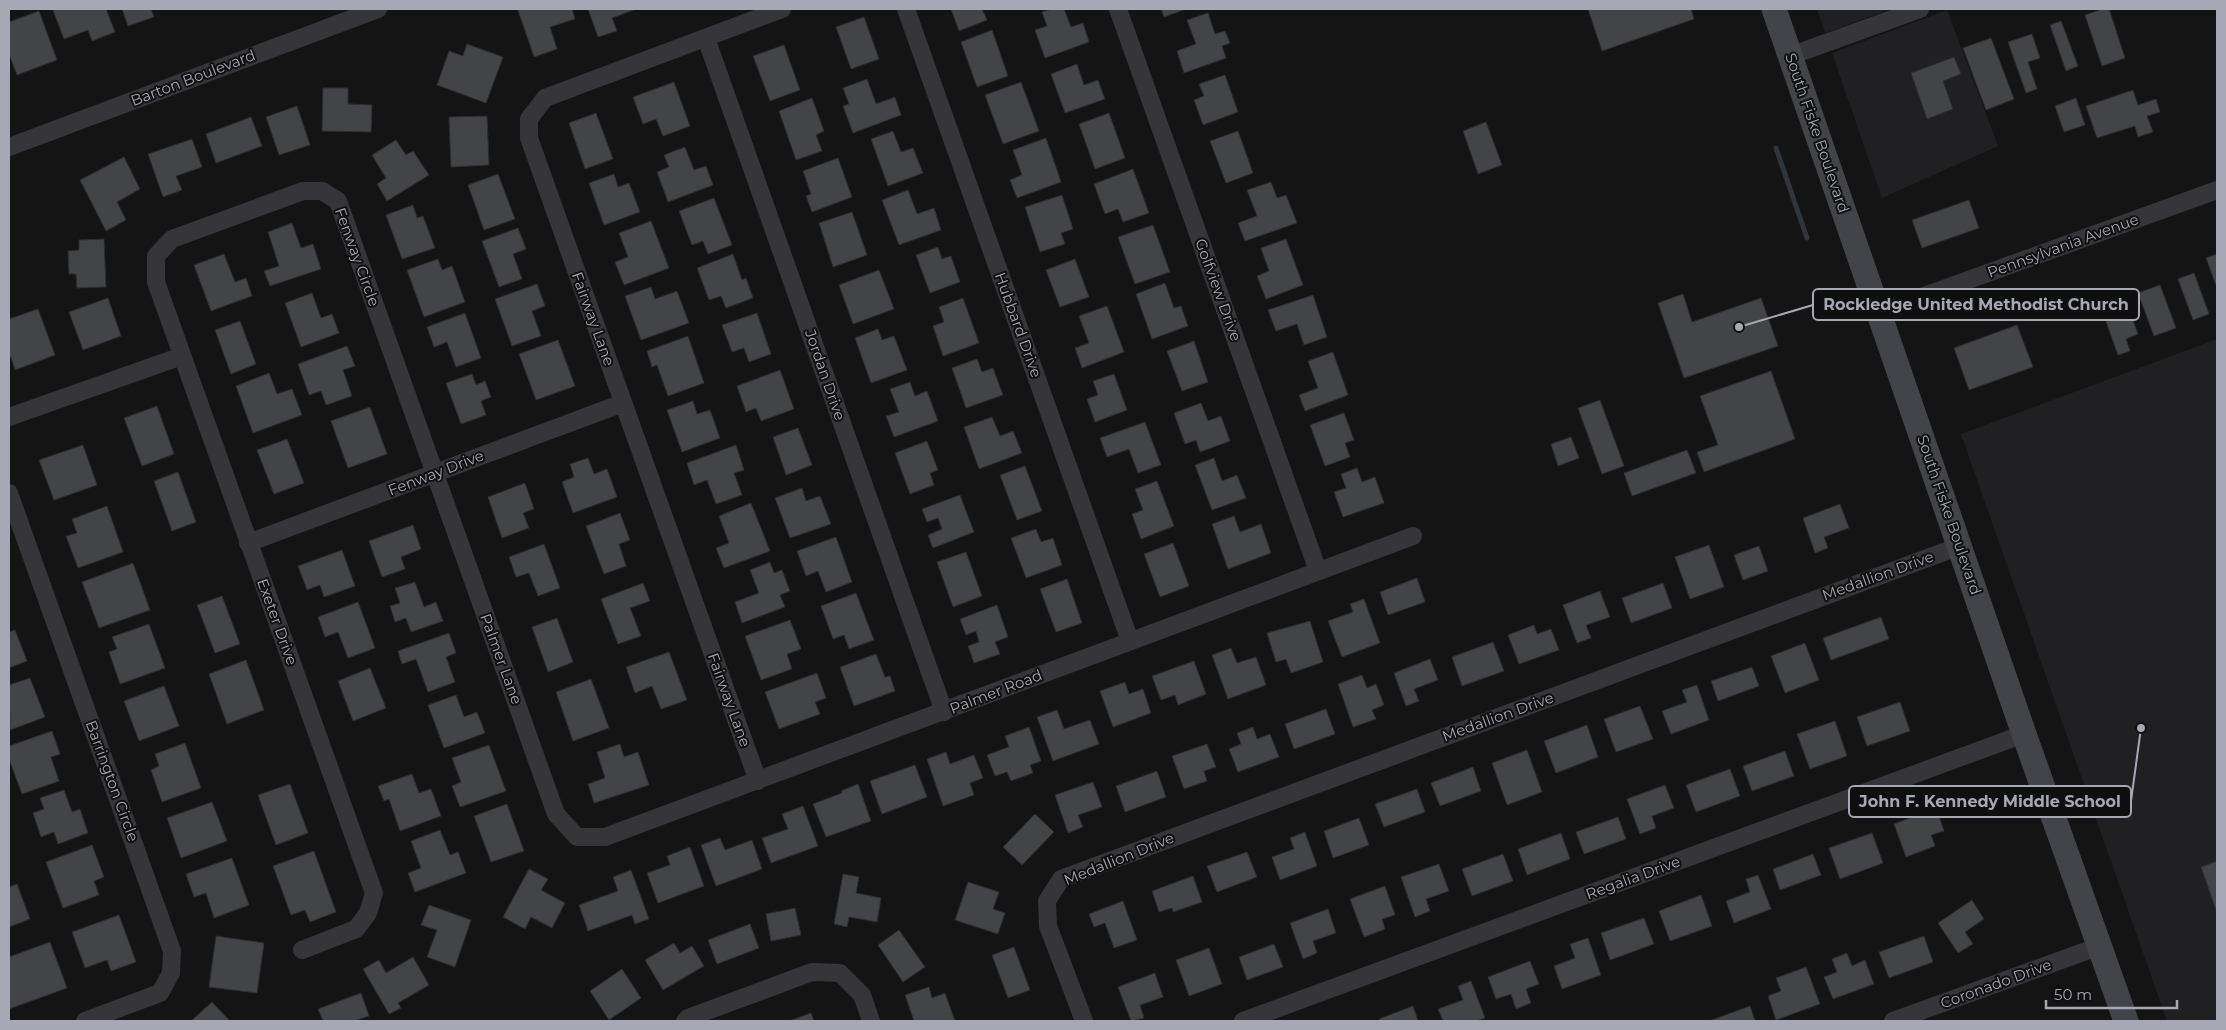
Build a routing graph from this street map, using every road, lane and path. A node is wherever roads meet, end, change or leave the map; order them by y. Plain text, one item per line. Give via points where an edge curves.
1 (378, 9) edge
2 (782, 9) edge
3 (906, 9) edge
4 (1118, 9) edge
5 (1774, 9) edge
6 (1920, 9) edge
7 (706, 38) junction
8 (1790, 56) junction
9 (9, 147) edge
10 (2217, 190) edge
11 (156, 256) joint
12 (1880, 312) junction
13 (182, 356) junction
14 (623, 403) junction
15 (9, 417) edge
16 (435, 474) junction
17 (9, 493) edge
18 (1413, 536) dead end
19 (248, 543) junction
20 (1960, 546) junction
21 (1318, 571) junction
22 (1130, 641) junction
23 (944, 712) junction
24 (2024, 734) junction
25 (758, 781) junction
26 (577, 837) joint
27 (2100, 946) junction
28 (302, 950) dead end
29 (85, 1021) edge
30 (685, 1021) edge
31 (871, 1021) edge
32 (1084, 1021) edge
33 (1242, 1021) edge
34 (1893, 1021) edge
35 (2126, 1021) edge

1 - 9 street, Barton Boulevard
2 - 7 street, Fairway Lane
3 - 22 street, Hubbard Drive
4 - 21 street, Golfview Drive
5 - 8 main road, South Fiske Boulevard
6 - 8 street
7 - 14 street, Fairway Lane via 544,98 529,119 529,138
7 - 23 street, Jordan Drive
8 - 12 main road, South Fiske Boulevard
10 - 12 street, Pennsylvania Avenue
11 - 13 street, Exeter Drive via 156,282
11 - 16 street, Fenway Circle via 172,239 303,191 322,191 338,201
12 - 20 main road, South Fiske Boulevard
13 - 15 street
13 - 19 street, Exeter Drive
14 - 16 street, Fenway Drive
14 - 25 street, Fairway Lane
16 - 19 street, Fenway Drive
16 - 26 street, Palmer Lane via 556,814
17 - 29 street, Barrington Circle via 172,951 171,973 160,993
18 - 21 street, Palmer Road
19 - 28 street, Exeter Drive via 374,893 368,913 356,929
20 - 24 main road, South Fiske Boulevard
20 - 32 street, Medallion Drive via 1061,879 1048,901 1048,926
21 - 22 street, Palmer Road
22 - 23 street, Palmer Road
23 - 25 street, Palmer Road
24 - 27 main road, South Fiske Boulevard
24 - 33 street, Regalia Drive
25 - 26 street, Palmer Road via 605,837
27 - 34 street, Coronado Drive
27 - 35 main road, South Fiske Boulevard
30 - 31 street via 812,972 840,973 862,996

